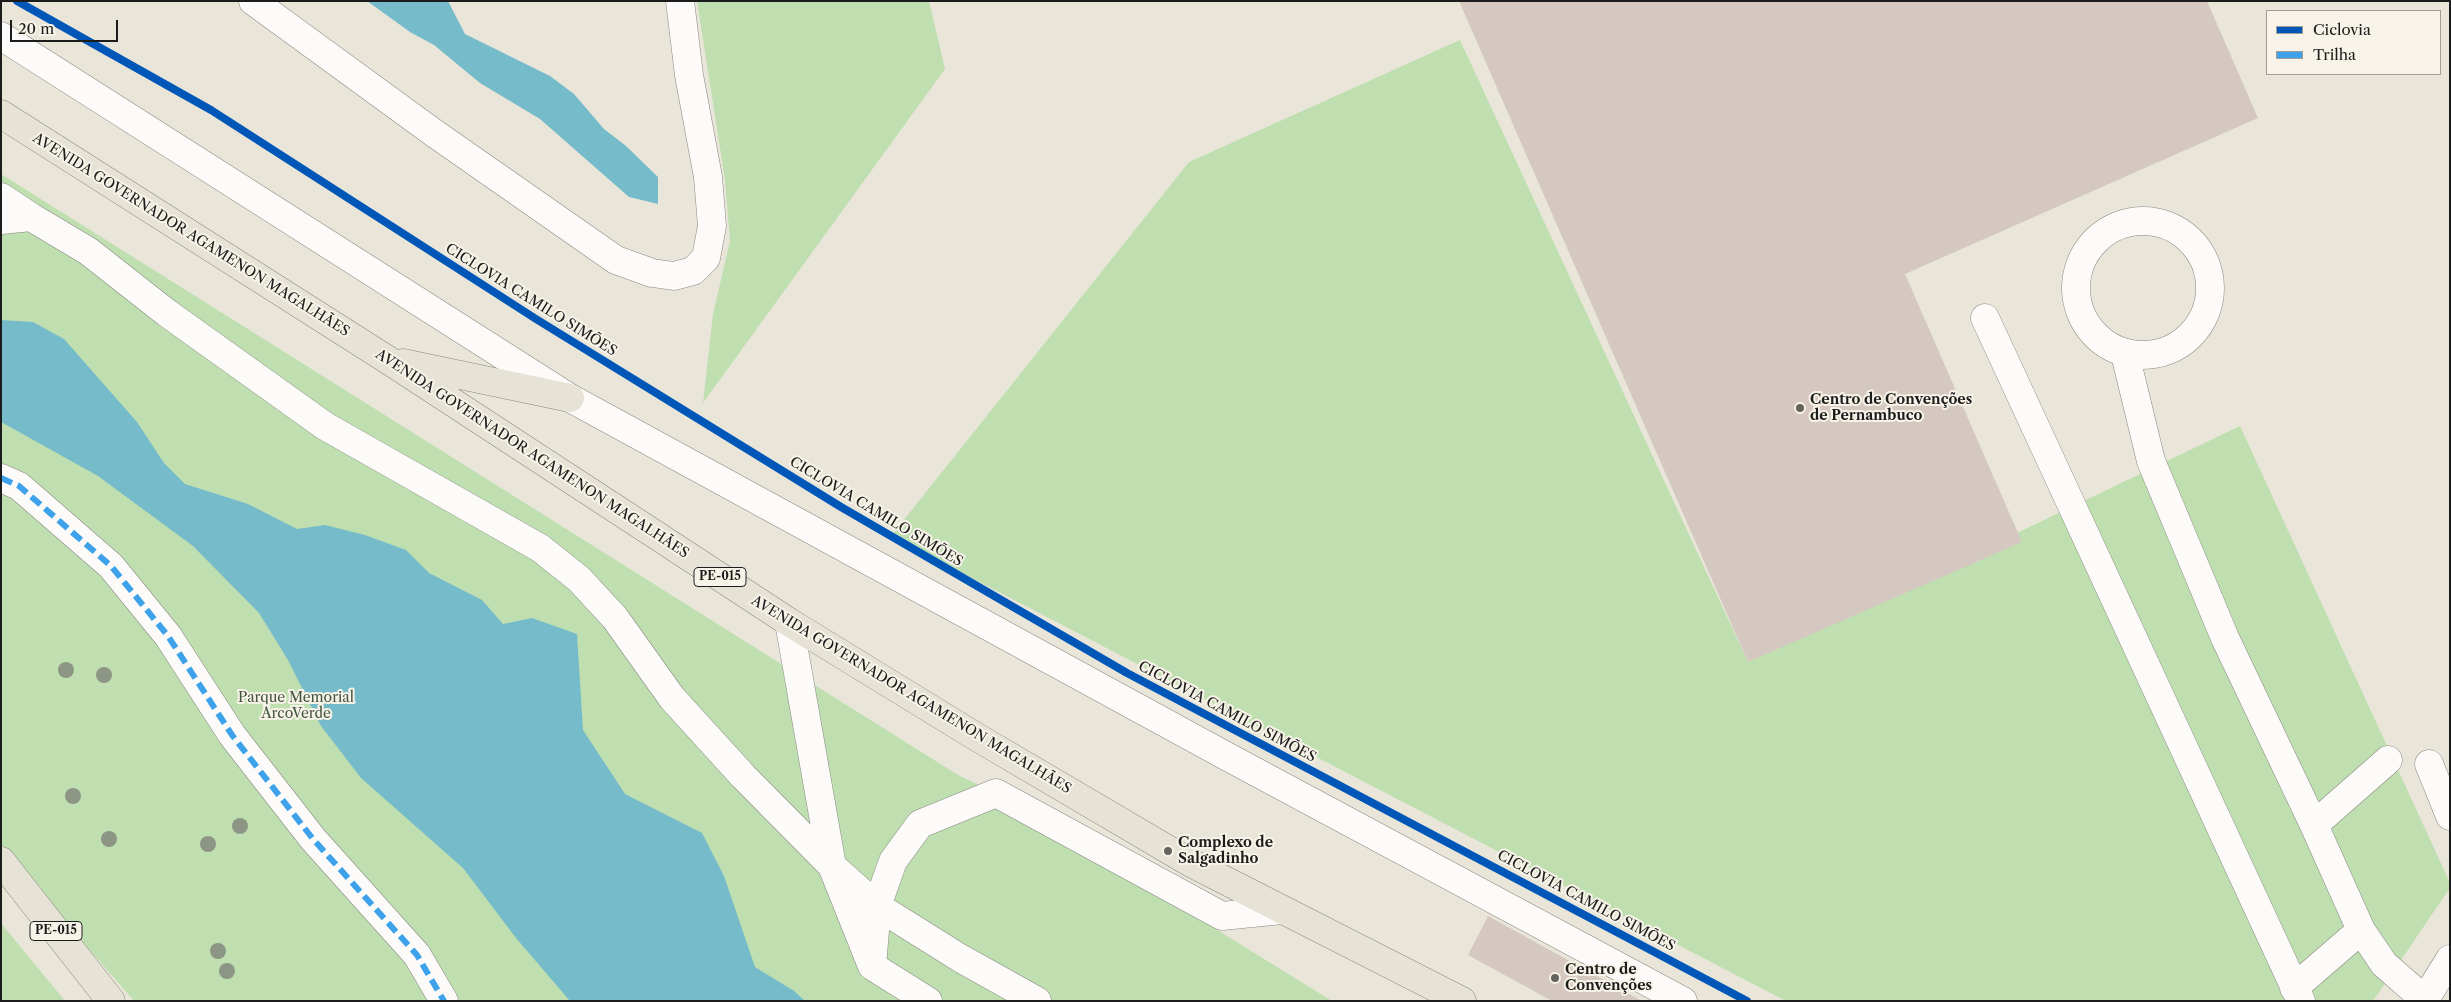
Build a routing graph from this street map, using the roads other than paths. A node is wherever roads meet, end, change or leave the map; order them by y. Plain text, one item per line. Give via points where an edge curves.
1 (253, 1) edge
2 (680, 1) edge
3 (1, 36) edge
4 (1, 114) edge
5 (1, 197) edge
6 (31, 217) junction
7 (1, 220) edge
8 (1985, 318) dead end
9 (2125, 354) junction
10 (388, 360) junction
11 (570, 398) junction
12 (1, 478) edge
13 (790, 622) junction
14 (2388, 760) dead end
15 (2429, 764) dead end
16 (2450, 816) edge
17 (2314, 825) junction
18 (1, 861) edge
19 (832, 866) junction
20 (878, 906) junction
21 (1282, 910) junction
22 (2361, 930) junction
23 (2450, 959) edge
24 (872, 966) junction
25 (2297, 994) edge
26 (2425, 1000) edge
27 (111, 1001) edge
28 (444, 1001) edge
29 (928, 1001) edge
30 (1037, 1001) edge
31 (1462, 1001) edge
32 (1683, 1001) edge

1 - 2 street via 616,260 674,276 693,272 706,258 712,226 708,178
3 - 11 street
4 - 10 highway, AVENIDA GOVERNADOR AGAMENON MAGALHÃES / PE-015
5 - 6 street
6 - 7 street
6 - 19 street via 88,251 167,313 325,426 540,548 579,578 614,618 672,698
8 - 25 street
9 - 9 street via 2148,356 2171,350 2190,336 2204,318 2210,295 2208,271 2198,250 2182,232 2161,222 2138,220 2115,226 2102,234 2082,258 2075,281 2077,304 2086,326 2103,343
9 - 17 street via 2151,461 2226,638
10 - 11 highway
10 - 13 highway, AVENIDA GOVERNADOR AGAMENON MAGALHÃES / PE-015
11 - 32 street
12 - 28 street via 19,486 111,566 168,636 232,735 312,839 417,954
13 - 19 street
13 - 21 highway, AVENIDA GOVERNADOR AGAMENON MAGALHÃES / PE-015 via 1168,851
14 - 17 street
15 - 16 street
17 - 22 street
18 - 27 highway, PE-015
19 - 20 street
19 - 24 street
20 - 21 street via 893,860 920,824 996,793 1222,916
20 - 24 street
20 - 30 street via 960,958
21 - 31 highway, AVENIDA GOVERNADOR AGAMENON MAGALHÃES / PE-015
22 - 25 street
22 - 26 street via 2384,964
23 - 26 street
24 - 29 street

